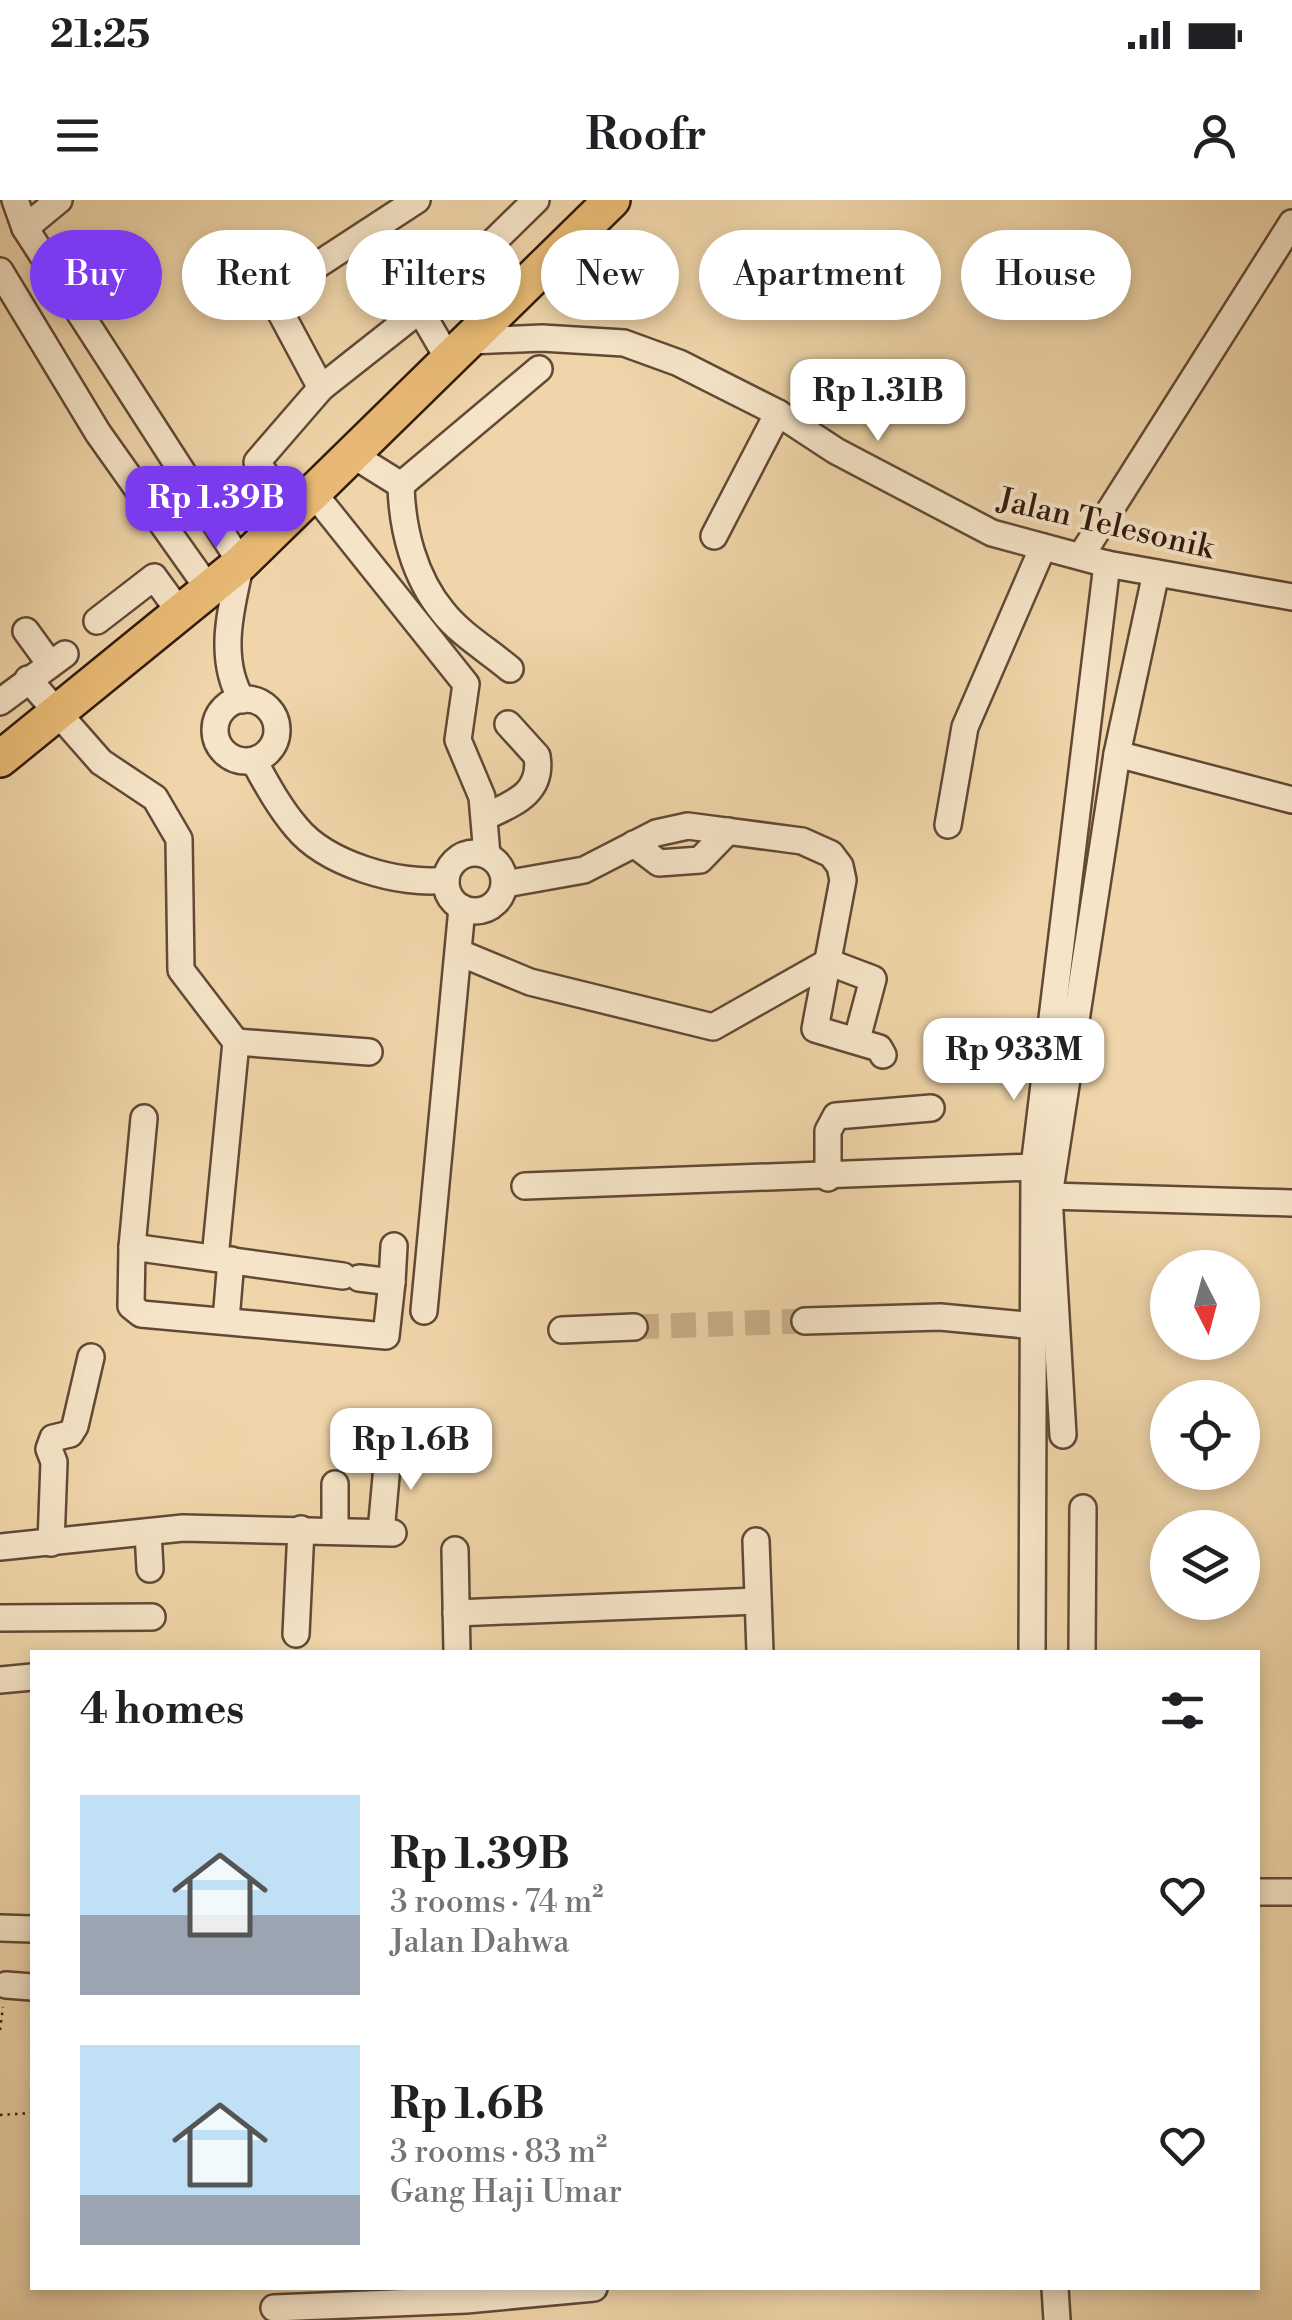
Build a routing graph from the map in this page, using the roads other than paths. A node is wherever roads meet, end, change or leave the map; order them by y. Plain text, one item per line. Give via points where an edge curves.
1 (15, 200) edge
2 (59, 200) edge
3 (417, 200) edge
4 (536, 200) edge
5 (612, 200) edge
6 (1292, 223) edge
7 (25, 228) junction
8 (504, 230) edge
9 (5, 280) edge
10 (407, 320) edge
11 (430, 320) edge
12 (459, 350) junction
13 (539, 370) dead end
14 (321, 388) junction
15 (778, 413) junction
16 (353, 455) junction
17 (401, 485) junction
18 (304, 505) junction
19 (714, 536) dead end
20 (1043, 548) junction
21 (1081, 556) junction
22 (241, 563) junction
23 (1107, 564) junction
24 (1156, 573) junction
25 (210, 591) junction
26 (1292, 597) edge
27 (181, 614) junction
28 (97, 621) dead end
29 (26, 631) dead end
30 (510, 669) dead end
31 (28, 679) junction
32 (2, 695) edge
33 (242, 700) junction
34 (56, 713) junction
35 (508, 724) dead end
36 (1117, 754) junction
37 (0, 759) edge
38 (254, 760) junction
39 (1292, 800) edge
40 (485, 816) junction
41 (948, 824) dead end
42 (728, 831) junction
43 (634, 844) junction
44 (487, 855) junction
45 (446, 880) junction
46 (505, 884) junction
47 (462, 908) junction
48 (460, 953) junction
49 (828, 962) junction
50 (857, 1040) junction
51 (236, 1042) junction
52 (369, 1052) dead end
53 (883, 1055) dead end
54 (932, 1108) dead end
55 (144, 1118) dead end
56 (1034, 1167) junction
57 (828, 1178) junction
58 (525, 1186) dead end
59 (1049, 1196) junction
60 (1292, 1204) edge
61 (394, 1246) dead end
62 (132, 1248) junction
63 (223, 1259) junction
64 (392, 1282) junction
65 (424, 1311) dead end
66 (226, 1320) junction
67 (805, 1322) tunnel mouth
68 (1036, 1326) junction
69 (634, 1327) tunnel mouth
70 (562, 1330) dead end
71 (91, 1357) dead end
72 (421, 1430) dead end
73 (1063, 1435) dead end
74 (335, 1484) dead end
75 (1082, 1508) dead end
76 (301, 1529) junction
77 (335, 1530) junction
78 (148, 1532) junction
79 (756, 1541) dead end
80 (51, 1543) junction
81 (0, 1547) edge
82 (455, 1550) dead end
83 (150, 1569) dead end
84 (758, 1601) junction
85 (456, 1613) junction
86 (152, 1617) dead end
87 (0, 1618) edge
88 (296, 1634) dead end
89 (456, 1650) edge
90 (760, 1650) edge
91 (1032, 1650) edge
92 (1082, 1650) edge
93 (30, 1678) edge
94 (0, 1680) edge
95 (1260, 1892) edge
96 (1292, 1892) edge
97 (0, 1928) edge
98 (30, 1929) edge
99 (6, 1985) road end
100 (30, 1986) edge
101 (551, 2290) edge
102 (1055, 2290) edge
103 (466, 2294) edge
104 (274, 2308) dead end
105 (1057, 2320) edge

1 - 7 street
2 - 7 street
3 - 14 street via 276,292 275,302
4 - 8 street
5 - 12 highway
6 - 21 street
7 - 22 street
9 - 25 street via 98,433
10 - 14 street
11 - 12 street
12 - 15 street, Jalan Telesonik via 542,338 624,343
12 - 16 highway
13 - 17 street
14 - 18 street via 257,462
15 - 19 street
15 - 20 street, Jalan Telesonik via 959,520
16 - 17 street
16 - 18 highway
17 - 30 street via 402,525 443,613
18 - 22 highway
18 - 40 street via 466,684 458,740
20 - 21 street, Jalan Telesonik
20 - 41 street via 965,727
21 - 23 street, Jalan Telesonik
22 - 25 highway
22 - 33 street via 229,657
23 - 24 street, Jalan Telesonik
23 - 56 street
24 - 26 street, Jalan Telesonik
24 - 36 street
25 - 27 highway
27 - 28 street via 154,577
27 - 34 highway
29 - 31 street via 58,659
31 - 32 street
31 - 34 street
33 - 38 street via 270,710 276,724 268,753
33 - 38 street via 226,706 215,737 237,761
34 - 37 highway
34 - 51 street via 101,762 155,798 178,838 181,970
35 - 40 street via 537,756 536,782 525,798
36 - 39 street
36 - 59 street
38 - 45 street via 298,830 328,850 394,880
40 - 44 street
42 - 43 street via 672,827
42 - 43 street via 700,860 659,863
42 - 49 street via 802,841 823,848 840,866
43 - 46 street via 584,870
44 - 45 street via 456,860
44 - 46 street
45 - 47 street
46 - 47 street via 497,902 481,911
47 - 48 street
48 - 49 street via 530,982 714,1027
48 - 65 street
49 - 50 street via 873,979
49 - 50 street via 816,1031
50 - 53 street
51 - 52 street
51 - 63 street
54 - 57 street via 836,1116 828,1130
55 - 62 street
56 - 57 street
56 - 68 street
57 - 58 street
59 - 60 street
59 - 73 street
61 - 64 street
62 - 63 street
62 - 66 street via 131,1306 137,1313
63 - 64 street
63 - 66 street
64 - 66 street via 386,1336
67 - 68 street via 940,1317
68 - 91 street
69 - 70 street
71 - 80 street via 74,1426 53,1438 49,1449
72 - 77 street via 390,1433 387,1533
74 - 77 street
75 - 92 street
76 - 77 street
76 - 78 street
76 - 88 street
78 - 80 street
78 - 83 street
79 - 84 street
80 - 81 street
82 - 85 street
84 - 85 street
84 - 90 street
85 - 89 street
86 - 87 street
93 - 94 street
95 - 96 street
97 - 98 street
99 - 100 street
101 - 103 street
102 - 105 street
103 - 104 street

